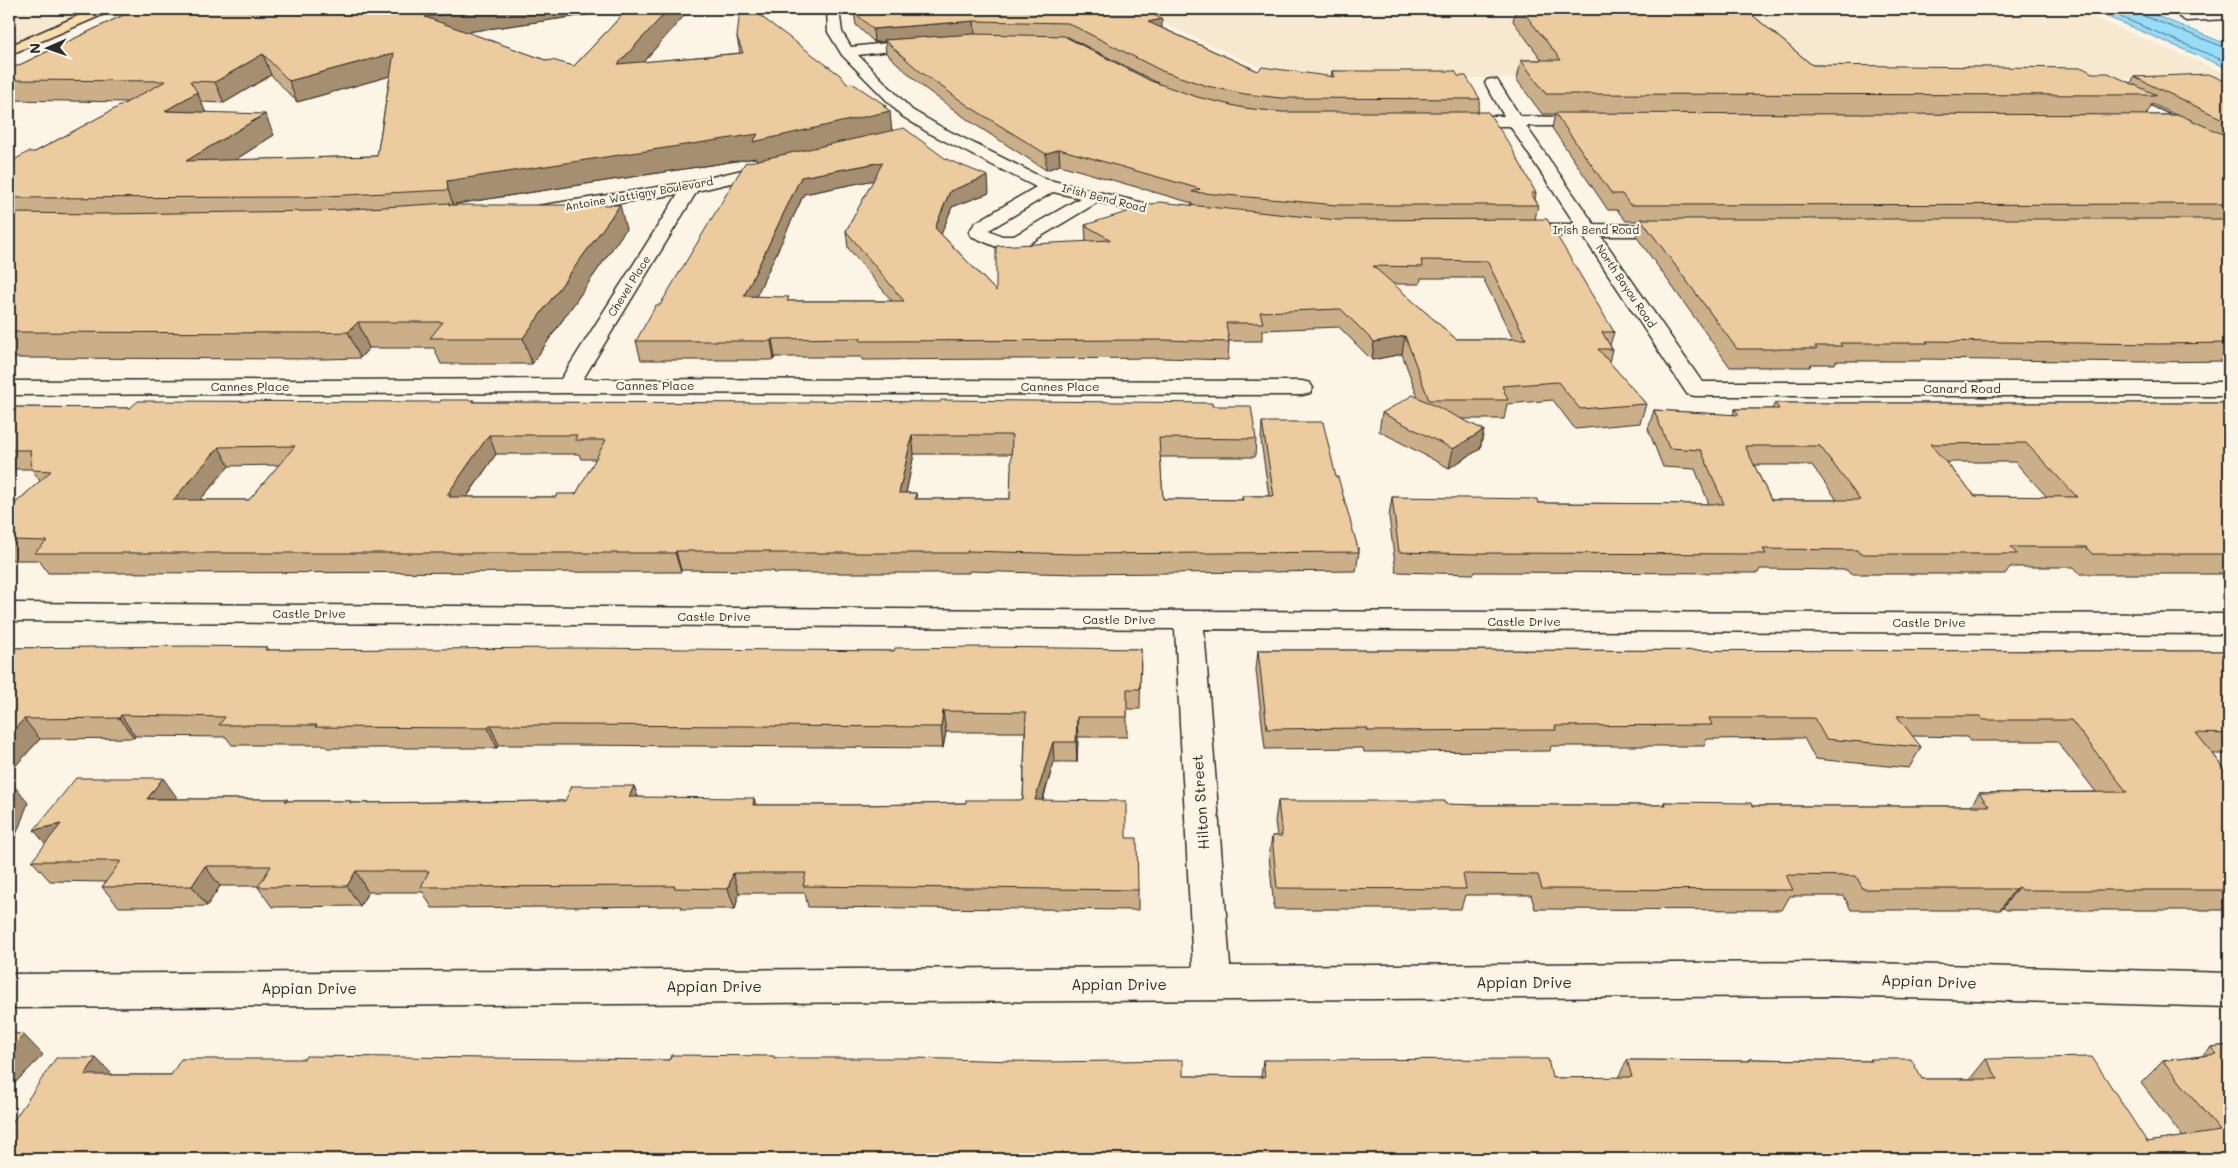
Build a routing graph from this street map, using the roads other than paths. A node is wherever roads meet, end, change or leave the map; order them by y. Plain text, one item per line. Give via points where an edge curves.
1 (104, 9) edge
2 (114, 9) edge
3 (833, 9) edge
4 (2229, 15) edge
5 (2186, 17) dead end
6 (103, 25) edge
7 (939, 43) edge
8 (9, 51) edge
9 (847, 52) junction
10 (1492, 83) dead end
11 (2100, 86) edge
12 (1446, 121) edge
13 (1515, 121) junction
14 (1604, 121) edge
15 (2136, 122) edge
16 (2176, 122) junction
17 (935, 130) junction
18 (915, 135) edge
19 (2229, 148) edge
20 (789, 164) edge
21 (691, 186) junction
22 (1052, 186) junction
23 (1096, 196) junction
24 (519, 214) edge
25 (1196, 215) edge
26 (1501, 230) edge
27 (1588, 230) junction
28 (1687, 230) edge
29 (568, 386) junction
30 (9, 388) edge
31 (1302, 388) dead end
32 (1695, 389) joint
33 (2229, 389) edge
34 (9, 612) edge
35 (1189, 620) junction
36 (2229, 624) edge
37 (1213, 984) junction
38 (2229, 990) edge
39 (9, 991) edge

1 - 8 main road
2 - 6 main road via 91,20
3 - 9 street, Irish Bend Road via 835,32
4 - 5 street
7 - 9 street
9 - 17 street, Irish Bend Road via 907,114
10 - 13 street, North Bayou Road
11 - 16 street
12 - 13 street
13 - 14 street
13 - 27 street, North Bayou Road
15 - 16 street
16 - 19 street
17 - 18 street
17 - 22 street, Irish Bend Road via 1039,183
20 - 21 street, Antoine Wattigny Boulevard
21 - 24 street, Antoine Wattigny Boulevard
21 - 29 street, Chevel Place
22 - 23 street, Irish Bend Road
22 - 23 street via 981,226 978,232 999,242 1018,242
23 - 25 street, Irish Bend Road via 1156,211
26 - 27 street, Irish Bend Road
27 - 28 street, Irish Bend Road
27 - 32 street, North Bayou Road
29 - 30 street, Cannes Place
29 - 31 street, Cannes Place
32 - 33 street, Canard Road
34 - 35 street, Castle Drive
35 - 36 street, Castle Drive
35 - 37 street, Hilton Street
37 - 38 street, Appian Drive via 1833,980
37 - 39 street, Appian Drive

